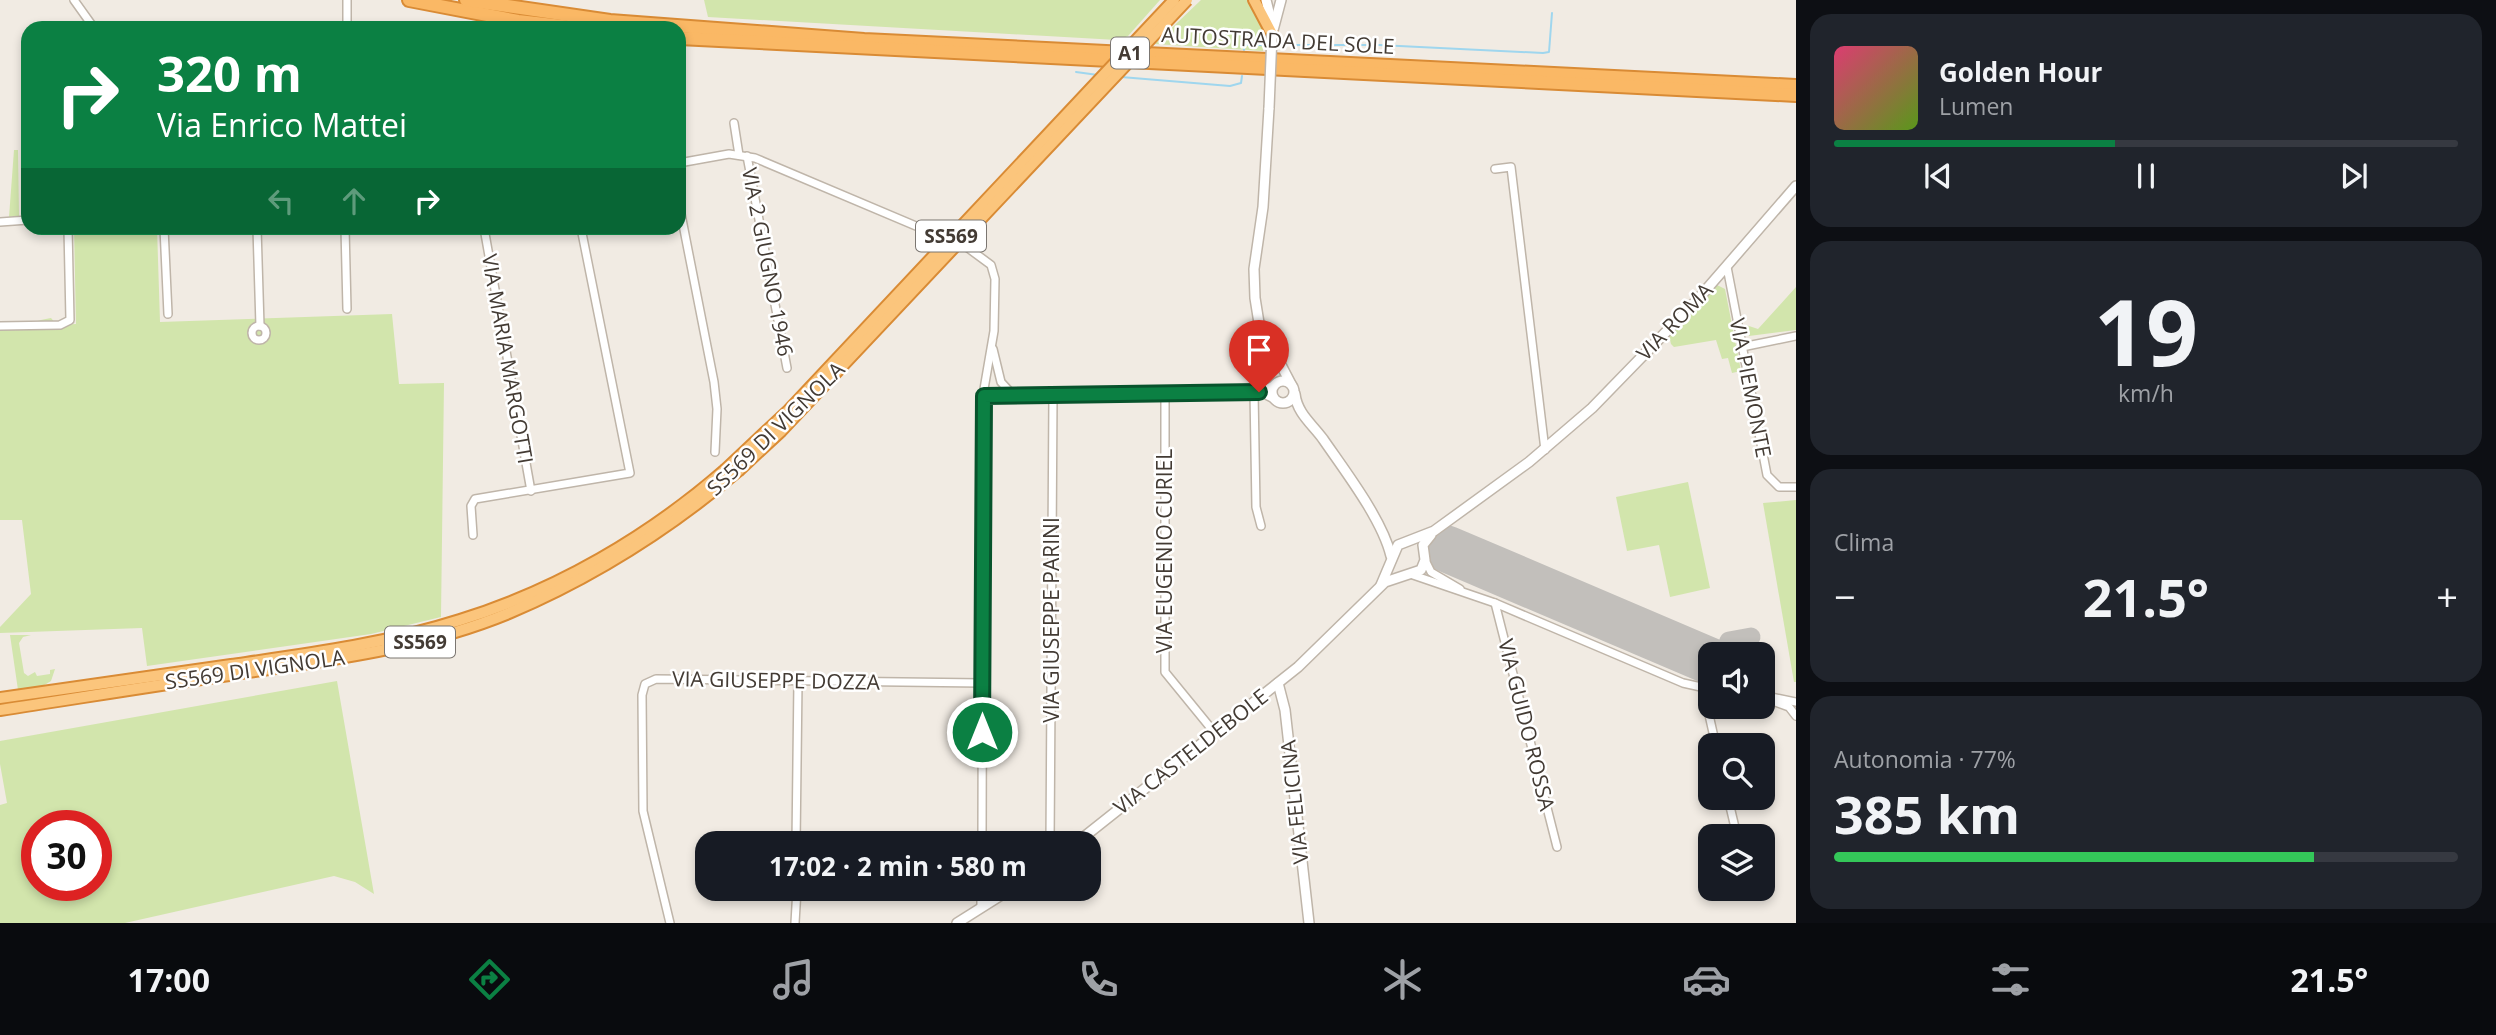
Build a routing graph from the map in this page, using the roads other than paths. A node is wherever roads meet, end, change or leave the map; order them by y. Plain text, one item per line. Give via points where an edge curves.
1 (74, 0) edge
2 (347, 0) edge
3 (409, 0) edge
4 (466, 0) edge
5 (1165, 0) edge
6 (1174, 0) edge
7 (1187, 0) edge
8 (1193, 0) edge
9 (1254, 0) edge
10 (1268, 0) edge
11 (1275, 0) edge
12 (1281, 0) edge
13 (1171, 17) junction
14 (89, 21) edge
15 (347, 21) edge
16 (518, 21) edge
17 (610, 21) edge
18 (686, 27) edge
19 (1272, 30) junction
20 (686, 38) edge
21 (1097, 81) junction
22 (1796, 86) edge
23 (1796, 95) edge
24 (733, 123) dead end
25 (743, 156) junction
26 (686, 162) edge
27 (1495, 169) dead end
28 (1796, 186) edge
29 (21, 220) edge
30 (0, 222) edge
31 (68, 235) edge
32 (164, 235) edge
33 (257, 235) edge
34 (345, 235) edge
35 (485, 235) edge
36 (582, 235) edge
37 (685, 235) edge
38 (1727, 267) junction
39 (348, 309) dead end
40 (168, 314) dead end
41 (0, 326) edge
42 (260, 327) dead end
43 (1796, 336) edge
44 (992, 342) junction
45 (1742, 347) junction
46 (1278, 356) junction
47 (787, 368) dead end
48 (1275, 384) junction
49 (1291, 384) junction
50 (1006, 391) junction
51 (1256, 392) junction
52 (1295, 394) junction
53 (1165, 395) junction
54 (984, 396) junction
55 (1015, 396) junction
56 (1053, 396) junction
57 (1274, 399) junction
58 (1284, 404) junction
59 (1300, 411) junction
60 (1545, 450) junction
61 (715, 452) dead end
62 (1796, 487) edge
63 (531, 492) junction
64 (1261, 526) dead end
65 (1434, 531) junction
66 (1383, 534) junction
67 (473, 535) dead end
68 (1408, 542) junction
69 (1424, 555) junction
70 (1391, 558) junction
71 (1408, 575) junction
72 (1381, 585) junction
73 (1464, 592) junction
74 (1495, 603) junction
75 (798, 681) junction
76 (982, 683) junction
77 (1276, 685) junction
78 (1698, 687) edge
79 (1775, 696) edge
80 (0, 698) edge
81 (1775, 702) edge
82 (1796, 702) edge
83 (0, 710) edge
84 (1796, 716) edge
85 (1214, 732) junction
86 (796, 831) edge
87 (982, 831) edge
88 (1051, 831) edge
89 (1091, 831) edge
90 (1557, 847) dead end
91 (796, 901) edge
92 (981, 901) edge
93 (992, 901) edge
94 (981, 908) junction
95 (670, 923) edge
96 (795, 923) edge
97 (957, 923) edge
98 (1309, 923) edge

1 - 14 street
2 - 15 street
3 - 16 highway
4 - 17 highway, AUTOSTRADA DEL SOLE / A1
5 - 21 highway, bridge
6 - 21 highway, SS569 DI VIGNOLA / SS569, bridge
7 - 13 highway, SS569 DI VIGNOLA / SS569, bridge
8 - 13 highway, bridge
9 - 19 highway
10 - 11 street
10 - 19 street
12 - 19 street
13 - 83 highway, SS569 DI VIGNOLA / SS569, bridge via 781,430 674,523 625,555 558,591 462,629 378,652
18 - 22 highway, AUTOSTRADA DEL SOLE / A1
19 - 46 street, bridge via 1255,279 1259,323
20 - 23 highway, AUTOSTRADA DEL SOLE / A1
21 - 80 highway, SS569 DI VIGNOLA / SS569, bridge via 789,410 725,470 664,518 599,559 531,593 460,620 351,647
24 - 25 street, VIA 2 GIUGNO 1946
25 - 26 street
25 - 44 street via 977,253 991,265 995,279
25 - 47 street, VIA 2 GIUGNO 1946
27 - 60 street via 1511,167
28 - 38 street, VIA ROMA
29 - 30 street
31 - 41 street via 70,320 60,326
32 - 40 street
33 - 42 street
34 - 39 street
35 - 63 street, VIA MARIA MARGOTTI
36 - 63 street via 630,473
37 - 61 street via 714,382
38 - 45 street, VIA PIEMONTE
38 - 60 street, VIA ROMA via 1610,390
43 - 45 street
44 - 50 street
44 - 54 street
45 - 62 street, VIA PIEMONTE via 1767,475 1779,487
46 - 48 street via 1280,372
46 - 49 street
48 - 49 street
48 - 51 street
48 - 57 street
49 - 52 street
50 - 54 street via 994,385
50 - 55 street
51 - 53 street
51 - 57 street
51 - 64 street via 1256,507
52 - 58 street
52 - 59 street
53 - 56 street
53 - 85 street, VIA EUGENIO CURIEL via 1165,672
54 - 55 street
54 - 76 street
55 - 56 street
56 - 88 street, VIA GIUSEPPE PARINI
57 - 58 street
58 - 59 street
59 - 66 street
60 - 65 street, VIA ROMA
63 - 67 street via 475,499 471,506
65 - 68 street, VIA ROMA
65 - 69 street, VIA ROMA
66 - 68 street
66 - 70 street
68 - 69 street
68 - 70 street, VIA ROMA via 1398,545
69 - 71 street, VIA ROMA via 1421,570
69 - 73 street via 1431,572
70 - 71 street via 1395,570
70 - 72 street, VIA ROMA
71 - 72 street, VIA ROMA
71 - 73 street
72 - 77 street, VIA ROMA
73 - 74 street
74 - 78 street
74 - 90 street, VIA GUIDO ROSSA
75 - 76 street, VIA GIUSEPPE DOZZA
75 - 86 street
75 - 95 street, VIA GIUSEPPE DOZZA via 656,679 645,684 642,796
76 - 87 street
77 - 85 street, VIA CASTELDEBOLE
77 - 98 street, VIA FELICINA via 1285,710
79 - 82 street
81 - 84 street via 1789,707
85 - 89 street, VIA CASTELDEBOLE
91 - 96 street
92 - 94 street
93 - 94 street
94 - 97 street

